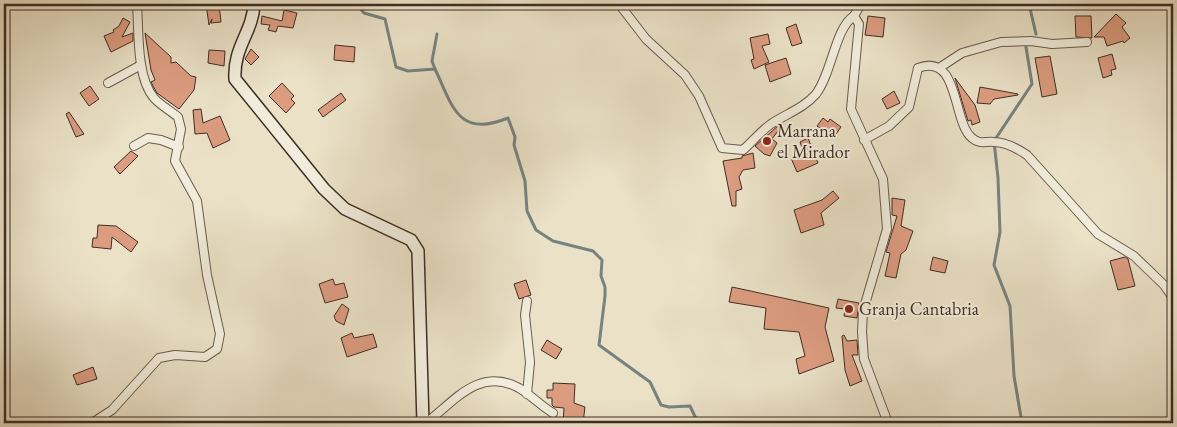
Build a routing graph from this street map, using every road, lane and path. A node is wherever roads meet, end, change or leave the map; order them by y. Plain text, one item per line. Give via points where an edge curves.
1 (137, 4) edge
2 (254, 4) edge
3 (619, 4) edge
4 (861, 4) edge
5 (854, 16) junction
6 (1087, 42) dead end
7 (141, 65) junction
8 (939, 68) junction
9 (108, 83) dead end
10 (864, 140) junction
11 (134, 146) dead end
12 (178, 147) junction
13 (1173, 298) edge
14 (527, 301) dead end
15 (527, 394) junction
16 (553, 413) dead end
17 (92, 423) edge
18 (424, 423) edge
19 (888, 423) edge

1 - 7 street
2 - 18 street via 254,18 234,63 235,79 344,209 411,240 418,251
3 - 5 street via 646,39 685,75 699,96 722,148 734,151 743,150 766,128 815,95 824,81 842,29
4 - 5 street
5 - 10 street via 859,24 851,109
6 - 8 street via 1001,42 962,53
7 - 9 street
7 - 12 street via 154,98 178,117 181,129
8 - 10 street via 918,68 909,107 889,126
8 - 13 street via 955,93 972,138 984,144 1002,144 1027,154 1098,234 1134,256
10 - 19 street via 882,179 887,229 863,311 864,359
11 - 12 street via 148,138
12 - 17 street via 175,161 197,201 207,275 220,334 217,349 205,357 175,355 159,358 112,410
14 - 15 street via 525,315 530,362
15 - 16 street
15 - 18 street via 510,384 478,383 468,387

